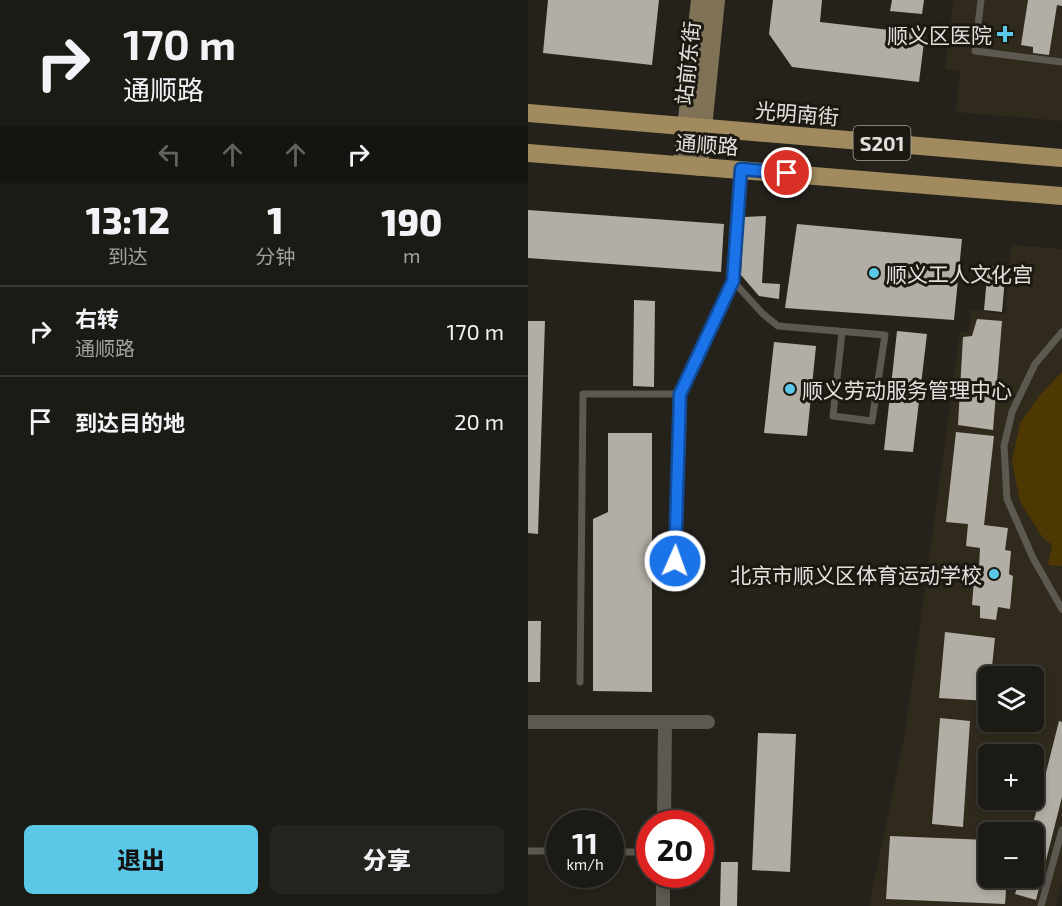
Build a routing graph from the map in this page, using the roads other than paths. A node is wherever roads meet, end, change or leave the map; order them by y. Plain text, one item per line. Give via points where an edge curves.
1 (700, 0) edge
2 (716, 0) edge
3 (981, 0) edge
4 (1062, 62) edge
5 (528, 113) edge
6 (694, 127) junction
7 (528, 153) edge
8 (1062, 158) edge
9 (690, 166) junction
10 (741, 169) junction
11 (1062, 196) edge
12 (733, 281) junction
13 (842, 332) junction
14 (1062, 332) edge
15 (680, 394) junction
16 (675, 561) dead end
17 (1062, 609) edge
18 (580, 682) dead end
19 (528, 722) edge
20 (708, 722) dead end
21 (665, 723) junction
22 (664, 810) edge
23 (1062, 830) edge
24 (528, 851) edge
25 (546, 851) edge
26 (663, 888) edge
27 (663, 906) edge
28 (1041, 906) edge

1 - 6 street, 站前东街
2 - 6 street, 站前东街
3 - 4 lane via 975,51
5 - 6 main road, 光明南街 / S201
6 - 8 main road, 光明南街 / S201
6 - 9 street, 站前东街
7 - 9 main road, 通顺路 / S201
9 - 10 main road, 通顺路 / S201
10 - 11 main road, 通顺路 / S201
10 - 12 lane
12 - 13 lane via 778,326
12 - 15 lane
13 - 13 lane via 885,335 872,421 833,416
14 - 17 lane via 1035,364 1012,412 1004,446 1007,499 1033,558
15 - 16 lane
15 - 18 lane via 583,394
19 - 21 street
20 - 21 street
21 - 22 street
23 - 28 lane
24 - 25 lane
26 - 27 street

